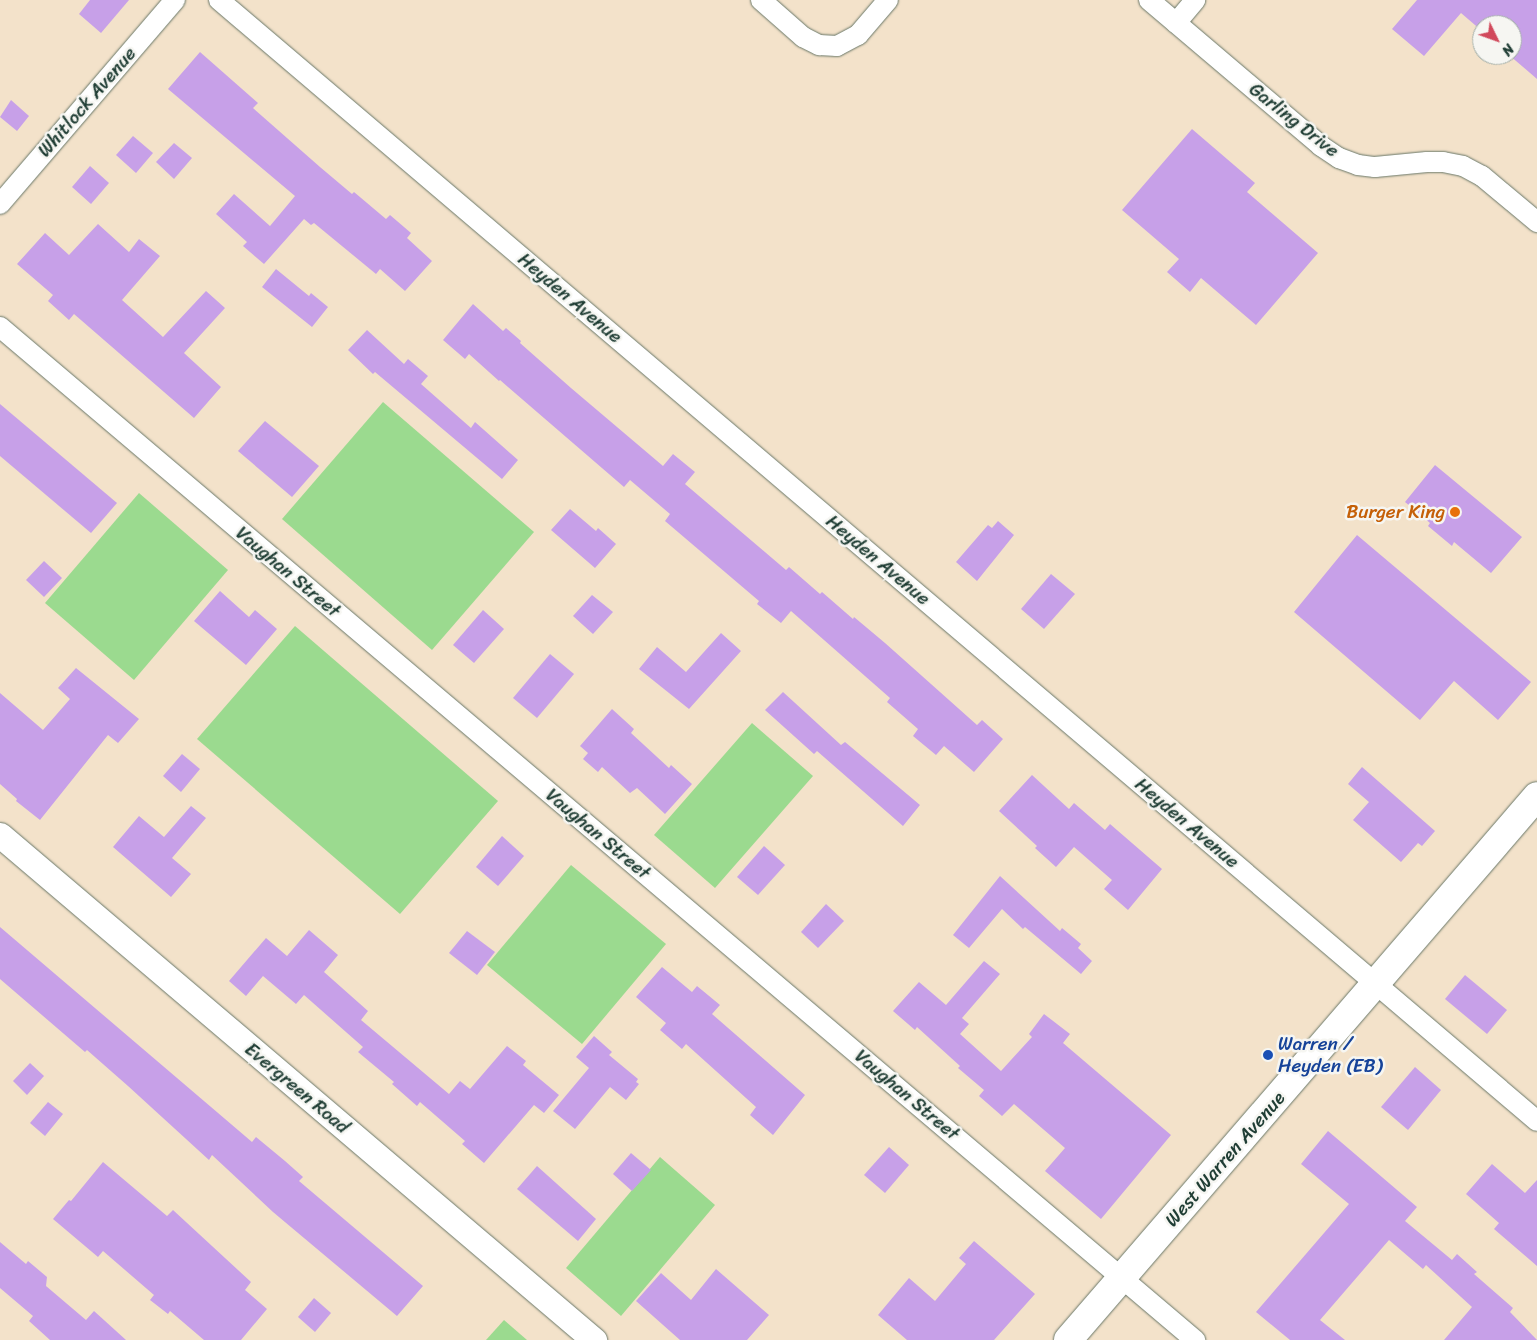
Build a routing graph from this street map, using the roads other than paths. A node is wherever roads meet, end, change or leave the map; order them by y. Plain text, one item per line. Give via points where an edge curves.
1 (175, 0) edge
2 (219, 0) edge
3 (761, 0) edge
4 (888, 0) edge
5 (1149, 0) edge
6 (1195, 0) edge
7 (1176, 23) junction
8 (0, 204) edge
9 (1537, 222) edge
10 (0, 328) edge
11 (1537, 796) edge
12 (0, 835) edge
13 (1376, 984) junction
14 (1537, 1121) edge
15 (1122, 1278) junction
16 (594, 1340) edge
17 (1068, 1340) edge
18 (1195, 1340) edge

1 - 8 street, Whitlock Avenue
2 - 13 street, Heyden Avenue
3 - 4 street via 803,37 819,45 837,46 858,35
5 - 7 street, Garling Drive
6 - 7 street
7 - 9 street, Garling Drive via 1338,158 1375,167 1428,162 1463,166 1482,176
10 - 15 street, Vaughan Street
11 - 13 main road, West Warren Avenue
12 - 16 street, Evergreen Road
13 - 14 street, Heyden Avenue
13 - 15 main road, West Warren Avenue
15 - 17 main road, West Warren Avenue
15 - 18 street, Vaughan Street

